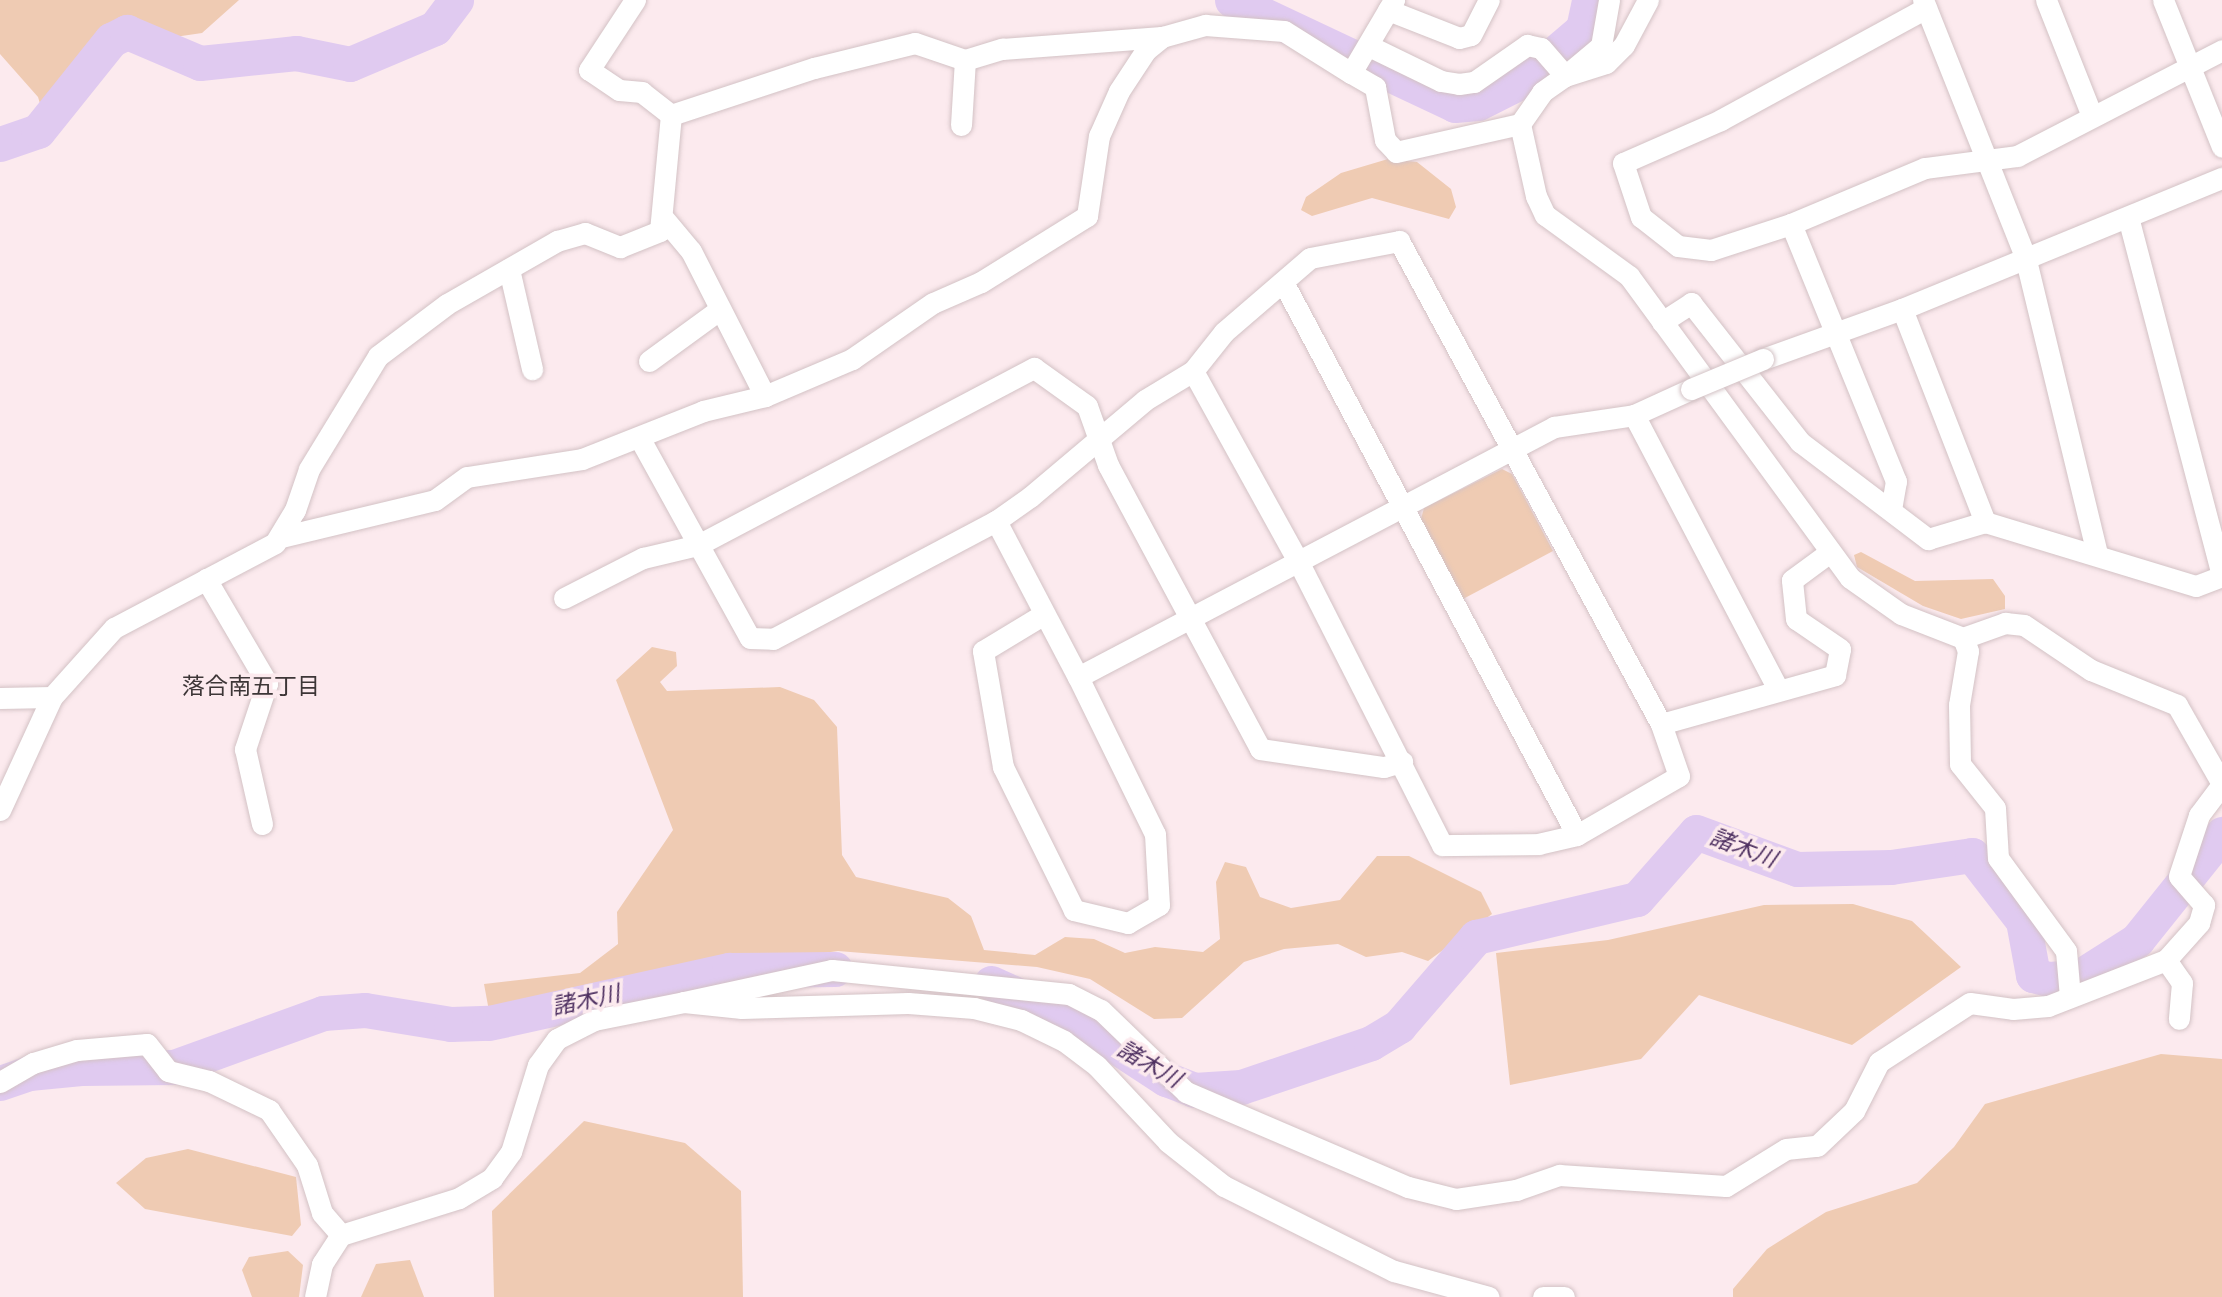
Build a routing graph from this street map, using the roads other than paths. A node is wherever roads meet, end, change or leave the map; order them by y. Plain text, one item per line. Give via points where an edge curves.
1 (635, 0) edge
2 (1489, 0) edge
3 (1609, 0) edge
4 (1648, 0) edge
5 (2046, 0) edge
6 (2163, 0) edge
7 (1925, 4) edge
8 (1391, 5) edge
9 (1162, 37) junction
10 (2222, 50) edge
11 (1360, 59) junction
12 (965, 60) junction
13 (1553, 62) junction
14 (2188, 64) junction
15 (671, 115) junction
16 (2092, 116) junction
17 (1520, 124) junction
18 (961, 125) dead end
19 (2222, 147) edge
20 (1990, 160) junction
21 (2222, 177) edge
22 (2128, 217) junction
23 (665, 220) junction
24 (1791, 224) junction
25 (2025, 256) junction
26 (509, 269) junction
27 (1283, 282) junction
28 (1902, 309) junction
29 (719, 310) junction
30 (1662, 322) junction
31 (1837, 333) junction
32 (649, 361) dead end
33 (533, 369) dead end
34 (1193, 371) junction
35 (765, 396) junction
36 (1634, 415) junction
37 (640, 439) junction
38 (1101, 439) junction
39 (1511, 450) junction
40 (1405, 506) junction
41 (1891, 510) junction
42 (996, 521) junction
43 (1985, 522) junction
44 (281, 537) junction
45 (698, 545) junction
46 (1830, 552) junction
47 (2097, 553) junction
48 (1298, 563) junction
49 (2222, 576) edge
50 (206, 579) junction
51 (564, 598) dead end
52 (1044, 614) junction
53 (1191, 620) junction
54 (1963, 638) junction
55 (1078, 677) junction
56 (1778, 690) junction
57 (52, 697) junction
58 (0, 698) edge
59 (1661, 724) junction
60 (1402, 762) junction
61 (2222, 784) edge
62 (0, 810) edge
63 (262, 824) dead end
64 (1577, 835) junction
65 (2166, 960) junction
66 (2070, 997) junction
67 (684, 1002) junction
68 (2179, 1019) dead end
69 (0, 1082) edge
70 (341, 1235) junction
71 (315, 1297) edge
72 (1489, 1297) edge
73 (1544, 1297) edge
74 (1564, 1297) edge

1 - 15 street via 589,70 620,90 642,92
2 - 8 street via 1471,35 1459,38
3 - 13 street via 1601,46
4 - 13 street via 1624,46 1606,63
5 - 16 street
6 - 14 street
7 - 20 street
7 - 24 street via 1721,120 1623,163 1642,217 1678,246 1711,250
8 - 11 street
9 - 11 street via 1205,25 1262,25
9 - 12 street via 1002,49
9 - 35 street via 1146,50 1119,91 1099,136 1087,216 981,282 933,303 852,359
10 - 14 street
11 - 13 street via 1459,84 1474,82 1527,45
11 - 17 street via 1375,87 1385,140 1396,152
12 - 15 street via 915,43 814,68
12 - 18 street
13 - 17 street via 1542,92
14 - 16 street
14 - 19 street
15 - 23 street
16 - 20 street via 2017,156
17 - 30 street via 1536,196 1545,215 1629,276
20 - 24 street via 1925,168
20 - 25 street
21 - 22 street
22 - 25 street
22 - 49 street
23 - 26 street via 660,231 637,244 620,247 585,233 557,241
23 - 29 street via 691,251
24 - 31 street
25 - 28 street
25 - 47 street
26 - 33 street
26 - 44 street via 447,304 378,356 309,469
27 - 34 street via 1224,332
27 - 39 street via 1310,258 1399,241
27 - 40 street
28 - 31 street
28 - 43 street
29 - 32 street
29 - 35 street
30 - 41 street via 1691,303 1800,442
30 - 46 street
31 - 36 street, bridge via 1763,359
31 - 41 street via 1896,481
34 - 38 street via 1145,400
34 - 48 street
35 - 37 street via 703,411
36 - 39 street via 1554,427
36 - 56 street
37 - 44 street via 582,459 467,477 435,500
37 - 45 street
38 - 42 street
38 - 45 street via 1087,406 1034,369
38 - 53 street via 1108,465
39 - 40 street
39 - 59 street
40 - 48 street
40 - 64 street
41 - 43 street via 1928,539
42 - 45 street via 773,639 751,638
42 - 52 street
43 - 47 street
44 - 50 street
45 - 51 street via 643,558
46 - 54 street via 1874,597
46 - 56 street via 1792,580 1796,620 1840,649 1835,675
47 - 49 street via 2196,586
48 - 53 street
48 - 60 street
50 - 57 street via 114,628
50 - 63 street via 267,683 245,748
52 - 55 street
52 - 55 street via 983,651 1003,768 1074,910 1128,923 1160,905 1155,834
53 - 55 street
53 - 60 street via 1260,750 1384,767
54 - 61 street via 2005,623 2024,625 2091,670 2177,705
54 - 66 street via 1968,651 1959,705 1960,764 1995,808 1998,858 2066,951
56 - 59 street
57 - 58 street
57 - 62 street
59 - 64 street via 1679,776
60 - 64 street via 1442,845 1539,844
61 - 65 street via 2199,815 2179,876 2204,905 2199,923
65 - 66 street
65 - 68 street via 2182,983
66 - 67 street via 2013,1009 1970,1003 1879,1062 1854,1111 1817,1146 1786,1149 1726,1186 1559,1175 1516,1190 1456,1199 1408,1187 1186,1092 1101,1010 1069,994 832,970
67 - 70 street via 593,1020 557,1038 538,1065 511,1152 492,1178 459,1198
67 - 72 street via 742,1008 908,1003 974,1008 1021,1020 1064,1041 1097,1066 1168,1142 1224,1186 1394,1271
69 - 70 street via 33,1063 77,1050 147,1044 168,1071 209,1081 269,1110 307,1165 322,1213
70 - 71 street via 322,1264
73 - 74 street

